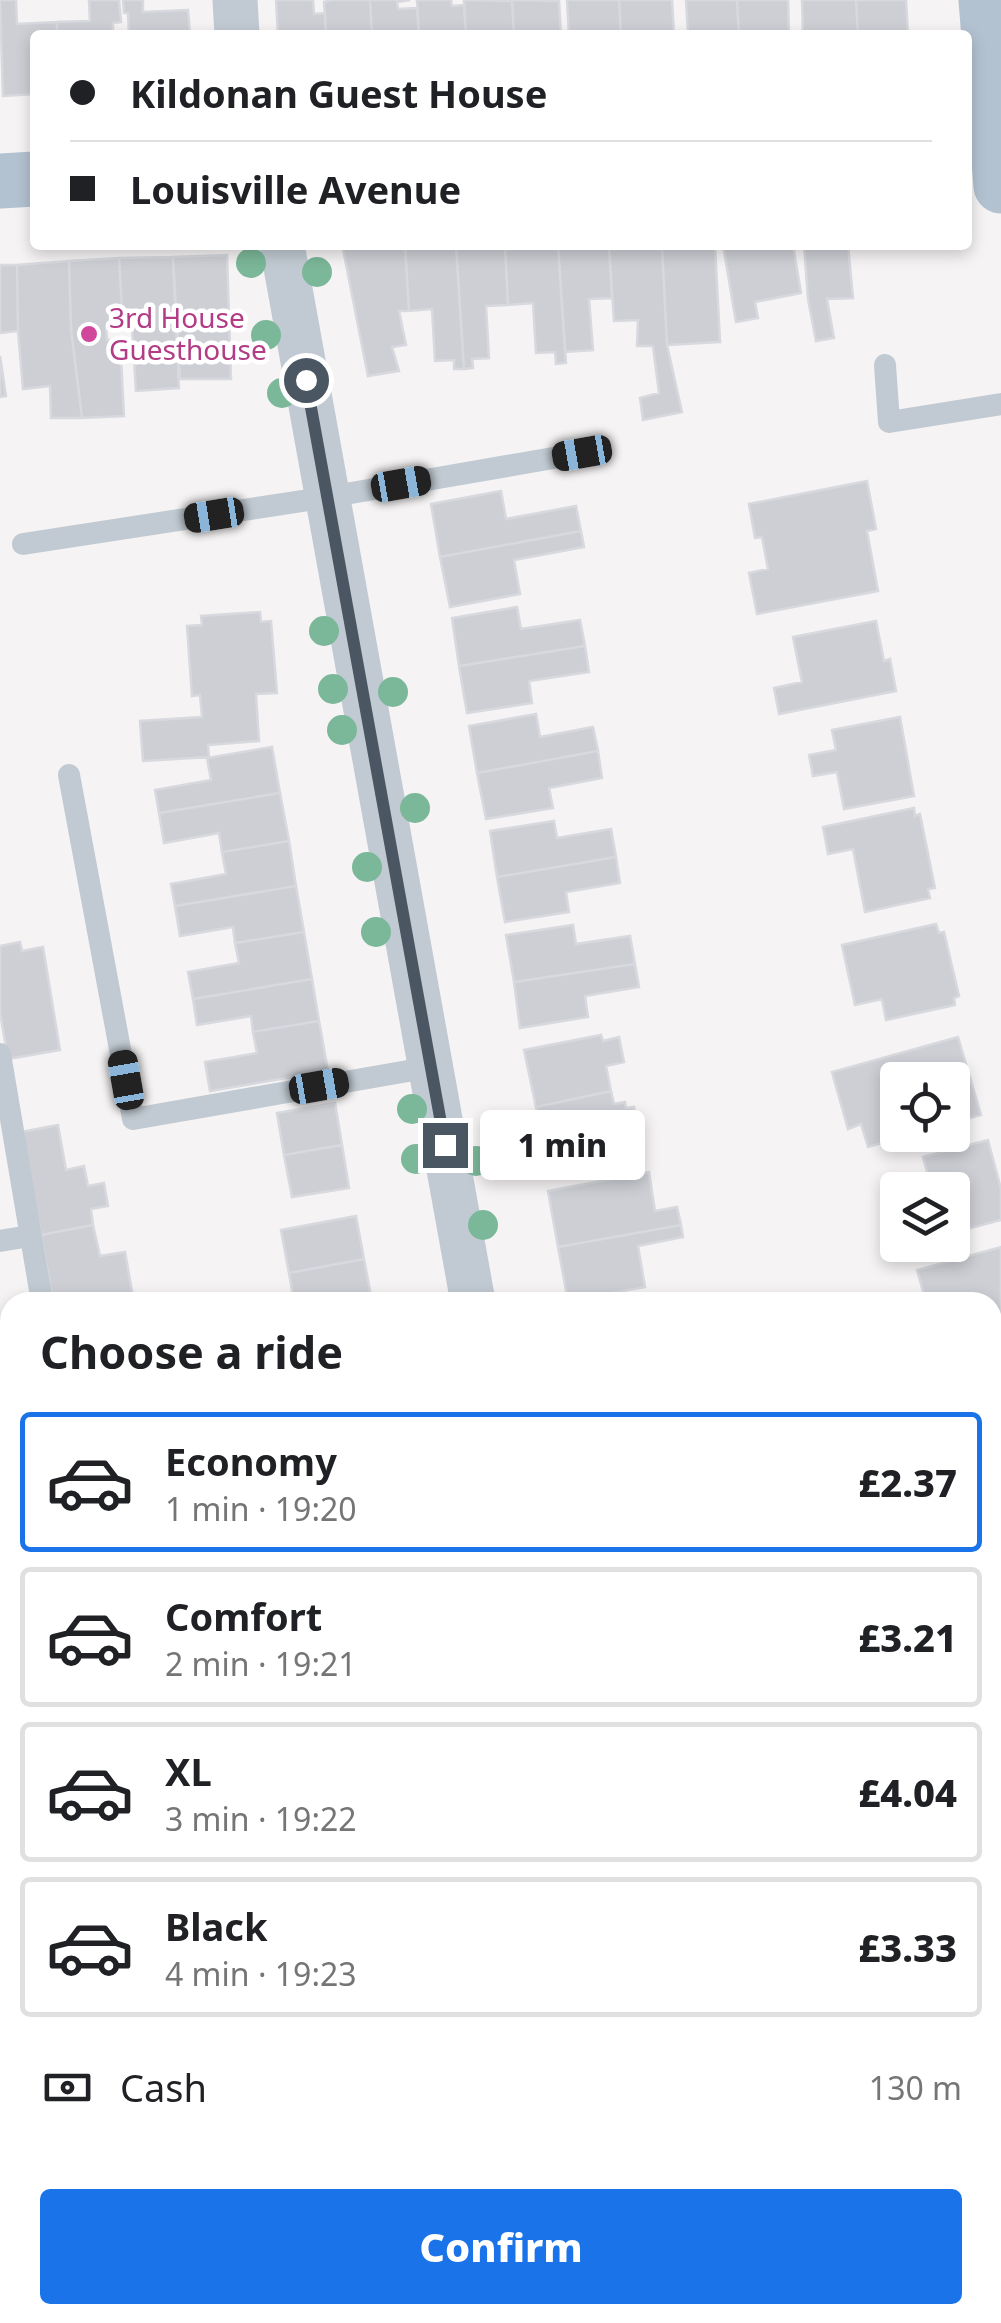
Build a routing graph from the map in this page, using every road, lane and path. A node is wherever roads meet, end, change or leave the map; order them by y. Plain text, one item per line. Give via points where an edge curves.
1 (236, 0) edge
2 (986, 0) edge
3 (237, 30) edge
4 (988, 124) edge
5 (30, 179) edge
6 (0, 181) edge
7 (1001, 186) edge
8 (283, 250) edge
9 (885, 365) dead end
10 (1001, 404) edge
11 (582, 453) dead end
12 (328, 497) junction
13 (23, 544) dead end
14 (69, 775) dead end
15 (0, 1054) edge
16 (430, 1067) junction
17 (30, 1236) junction
18 (0, 1241) edge
19 (40, 1292) edge
20 (471, 1292) edge

1 - 3 street
2 - 4 main road
4 - 7 main road
5 - 6 main road
8 - 12 street
9 - 10 lane via 889,422
11 - 12 lane
12 - 13 lane
12 - 16 street
14 - 16 lane via 134,1118
15 - 17 lane
16 - 20 street
17 - 18 lane
17 - 19 lane

